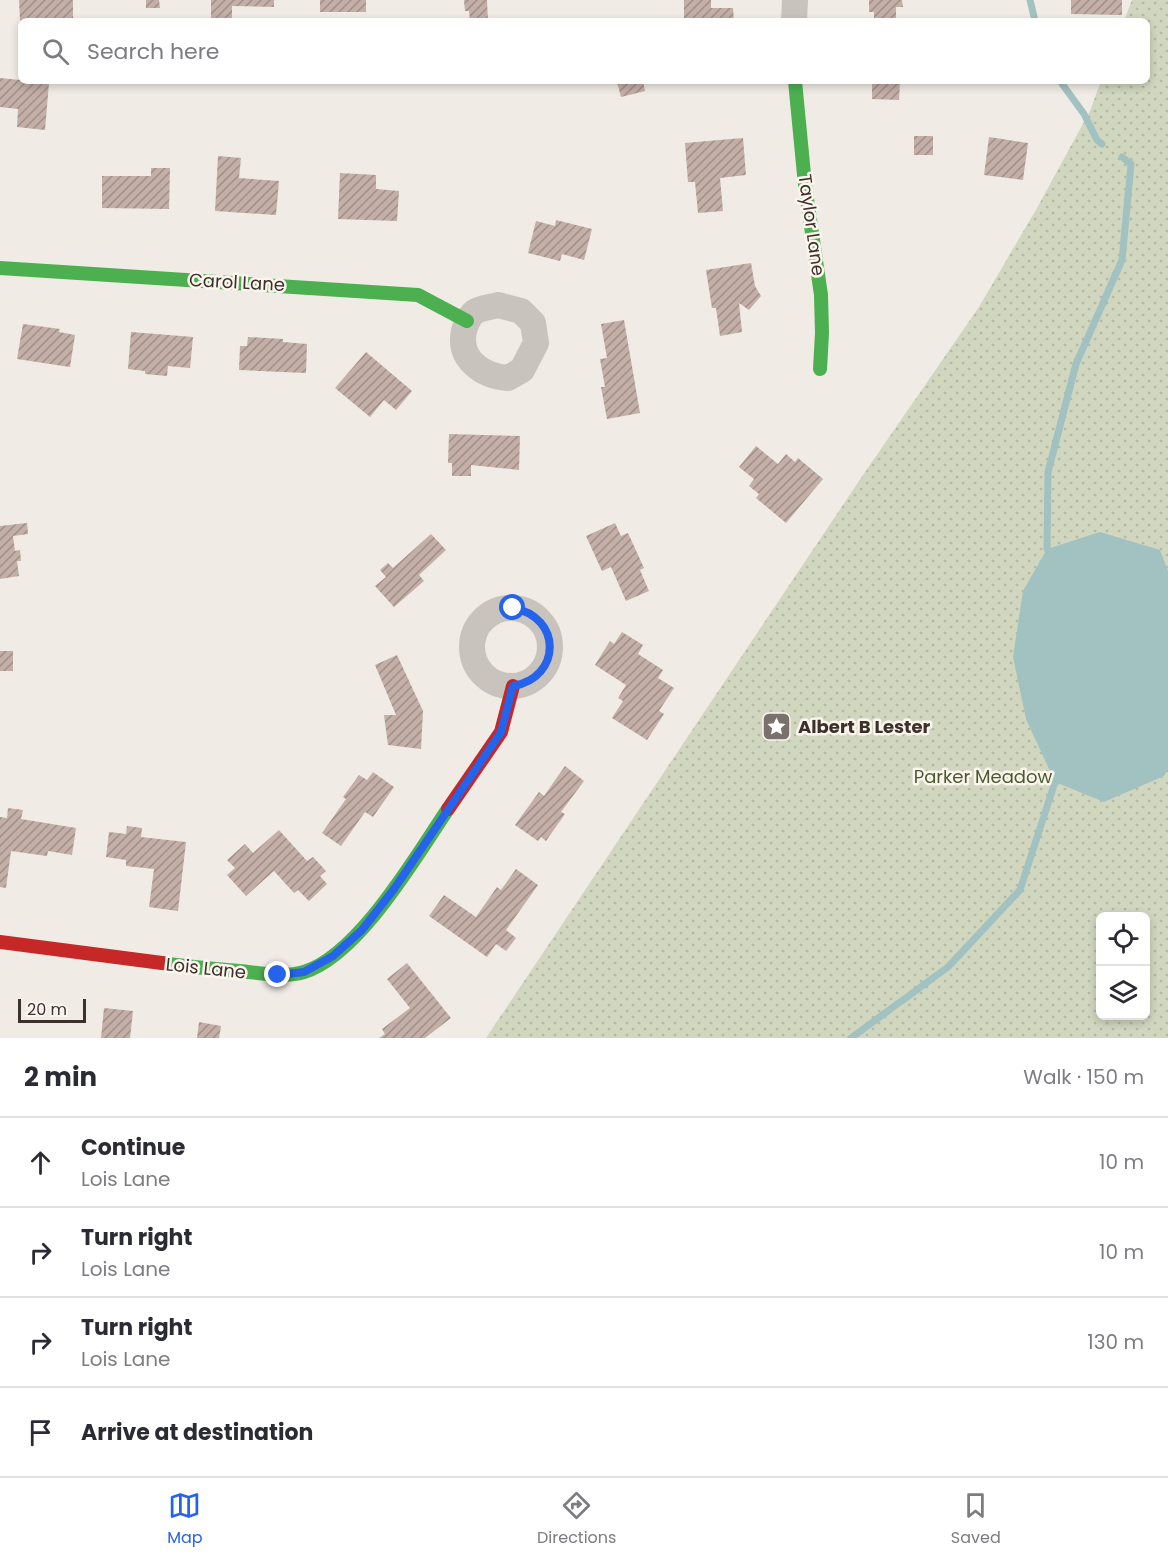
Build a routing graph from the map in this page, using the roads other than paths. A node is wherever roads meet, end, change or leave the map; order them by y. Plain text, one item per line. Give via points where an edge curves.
1 (795, 0) edge
2 (795, 18) edge
3 (795, 84) edge
4 (0, 268) edge
5 (467, 321) dead end
6 (820, 369) dead end
7 (513, 686) dead end
8 (0, 942) edge

1 - 2 street
3 - 6 street, Taylor Lane via 821,295
4 - 5 street, Carol Lane via 418,295
7 - 8 street, Lois Lane via 501,732 394,889 362,930 333,956 304,972 278,975 207,968

